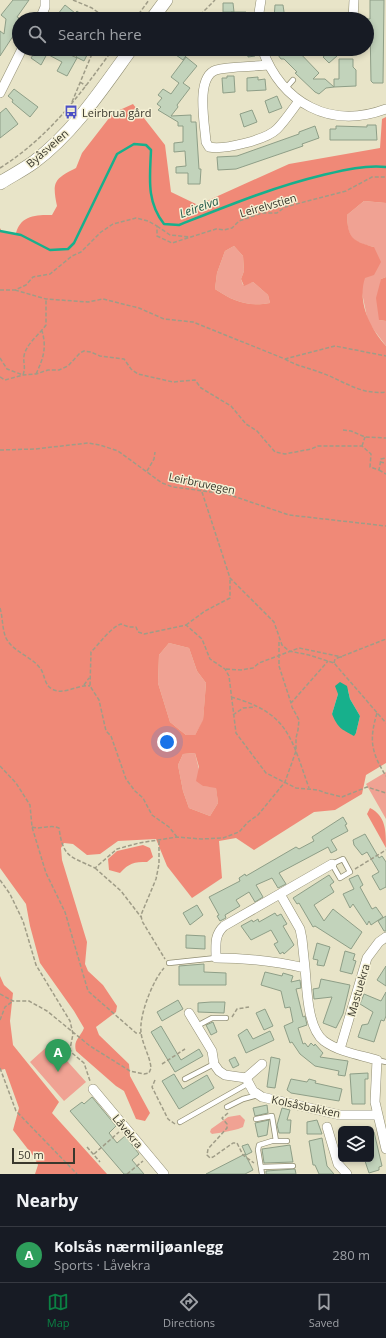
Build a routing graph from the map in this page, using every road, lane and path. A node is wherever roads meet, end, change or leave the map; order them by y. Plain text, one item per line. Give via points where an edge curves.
1 (45, 0) edge
2 (73, 0) edge
3 (149, 0) edge
4 (166, 0) edge
5 (215, 0) edge
6 (261, 0) edge
7 (354, 0) edge
8 (43, 12) edge
9 (97, 12) edge
10 (140, 12) edge
11 (157, 12) edge
12 (203, 12) edge
13 (259, 12) edge
14 (353, 12) edge
15 (18, 56) edge
16 (91, 56) edge
17 (108, 56) edge
18 (126, 56) edge
19 (265, 56) edge
20 (268, 65) junction
21 (292, 80) dead end
22 (80, 82) junction
23 (86, 86) junction
24 (285, 88) junction
25 (0, 93) edge
26 (299, 102) junction
27 (71, 104) junction
28 (386, 109) edge
29 (0, 168) edge
30 (386, 177) edge
31 (0, 183) edge
32 (156, 226) junction
33 (191, 237) junction
34 (0, 290) edge
35 (15, 290) junction
36 (46, 299) junction
37 (42, 331) junction
38 (386, 356) edge
39 (0, 358) edge
40 (285, 359) junction
41 (36, 374) junction
42 (23, 375) junction
43 (0, 377) edge
44 (386, 392) edge
45 (343, 430) dead end
46 (364, 437) junction
47 (386, 438) edge
48 (362, 446) junction
49 (0, 450) edge
50 (155, 452) dead end
51 (386, 458) edge
52 (380, 462) junction
53 (386, 463) edge
54 (379, 470) junction
55 (147, 471) junction
56 (386, 474) edge
57 (202, 492) junction
58 (386, 526) edge
59 (230, 578) junction
60 (0, 608) edge
61 (186, 625) junction
62 (386, 639) edge
63 (279, 642) junction
64 (289, 651) junction
65 (278, 655) junction
66 (342, 657) junction
67 (328, 661) junction
68 (334, 664) junction
69 (225, 668) junction
70 (90, 678) junction
71 (84, 685) junction
72 (90, 686) junction
73 (231, 697) junction
74 (292, 703) junction
75 (257, 707) junction
76 (377, 713) junction
77 (232, 715) junction
78 (386, 723) edge
79 (296, 751) junction
80 (0, 766) edge
81 (386, 776) edge
82 (285, 782) junction
83 (309, 789) junction
84 (386, 793) edge
85 (32, 826) junction
86 (177, 838) junction
87 (159, 840) junction
88 (386, 850) edge
89 (332, 864) junction
90 (95, 868) junction
91 (350, 872) junction
92 (0, 880) edge
93 (280, 894) junction
94 (141, 917) junction
95 (386, 937) edge
96 (216, 958) junction
97 (169, 963) junction
98 (305, 968) junction
99 (0, 994) edge
100 (13, 1001) junction
101 (249, 1007) dead end
102 (189, 1013) dead end
103 (226, 1018) joint
104 (0, 1020) edge
105 (197, 1026) junction
106 (141, 1033) junction
107 (74, 1034) junction
108 (185, 1049) dead end
109 (340, 1049) junction
110 (381, 1061) edge
111 (162, 1064) dead end
112 (214, 1064) junction
113 (262, 1064) dead end
114 (0, 1068) edge
115 (185, 1079) dead end
116 (154, 1080) dead end
117 (247, 1080) junction
118 (93, 1089) joint
119 (259, 1095) junction
120 (227, 1106) dead end
121 (378, 1115) junction
122 (222, 1118) dead end
123 (256, 1119) dead end
124 (180, 1122) joint
125 (125, 1127) junction
126 (327, 1127) dead end
127 (276, 1141) junction
128 (287, 1141) dead end
129 (87, 1147) dead end
130 (386, 1149) edge
131 (94, 1154) junction
132 (149, 1156) junction
133 (100, 1162) dead end
134 (258, 1166) junction
135 (293, 1166) dead end
136 (77, 1174) edge
137 (127, 1174) edge
138 (164, 1174) edge
139 (262, 1174) edge
140 (347, 1174) edge

1 - 8 street
2 - 9 path
3 - 10 path
4 - 11 main road
5 - 12 path
6 - 13 street
7 - 14 street
15 - 25 street
16 - 22 path
17 - 23 path
18 - 31 main road, Byåsveien via 67,132 34,162
19 - 20 street
20 - 24 street
20 - 26 street via 215,71 207,76 202,87 206,142 209,147 234,145 258,139 276,130
21 - 24 lane
22 - 23 path
22 - 27 path
23 - 27 path
24 - 26 street
26 - 28 street via 322,113 340,117 372,114
27 - 29 path via 24,153
30 - 33 path, Leirelvstien via 372,176 346,191 285,208 277,213 262,213 239,221 232,228 216,229
32 - 33 path via 170,235
32 - 33 path, Leirelvstien via 158,236 172,243
32 - 35 path via 148,220 136,218 113,224 81,252 50,274 33,278
34 - 35 path
35 - 36 path
36 - 37 path via 46,325
36 - 40 path via 88,302 103,299 139,308 164,320 193,322
37 - 41 path via 44,358
37 - 42 path via 28,347 24,357 26,365
38 - 40 path via 336,346
39 - 42 path via 7,369
40 - 44 path via 323,373 342,384 361,390
41 - 42 path
41 - 48 path via 68,366 84,351 100,356 119,357 138,374 172,382 195,380 201,388 231,406 275,452 285,454 318,446
42 - 43 path via 5,380
45 - 46 path
46 - 47 path
46 - 48 path
48 - 54 path via 371,454 370,467
49 - 55 path, Leirbruvegen via 88,443 118,451
50 - 55 path via 154,460
51 - 52 path
52 - 53 path
52 - 54 path
54 - 56 path
55 - 57 path, Leirbruvegen via 168,485
57 - 58 path, Leirbruvegen via 226,494 289,515
57 - 59 path
59 - 61 path via 230,598
59 - 63 path via 274,622
60 - 71 path via 6,637 13,648 39,666 46,684 52,689 67,691
61 - 69 path via 202,639 210,659
61 - 70 path via 144,634 133,626 121,624 114,627 91,652
62 - 66 path
63 - 64 path
63 - 65 path
64 - 65 path
64 - 66 path via 299,648
64 - 67 path
65 - 69 path via 253,668
65 - 74 path via 279,666
66 - 68 path via 335,659
67 - 68 path
67 - 74 path
68 - 76 path
69 - 73 path via 229,676
70 - 71 path
70 - 72 path
71 - 72 path
72 - 86 path via 99,700 106,731 111,736 126,779 143,798 152,815 169,827
73 - 75 path
73 - 77 path
74 - 79 path via 299,720
75 - 77 path via 243,708
75 - 79 path via 275,717 286,728
76 - 78 path
76 - 81 path via 372,729 372,751
77 - 82 path via 236,733 266,773
79 - 82 path
79 - 83 path
80 - 85 path via 16,783 30,805
82 - 83 path via 296,788
82 - 86 path via 258,815 235,834 201,840
83 - 84 path via 342,797 367,787
85 - 90 path via 59,828 63,849 68,855
85 - 106 path via 46,873 65,912 88,991 136,1033
86 - 87 path
87 - 90 path via 139,842 117,849
87 - 94 path via 158,872
88 - 91 path
89 - 91 lane via 343,859
89 - 91 lane via 340,878
89 - 93 street
90 - 94 path via 121,891
92 - 107 path via 10,894 22,921 36,965 67,1014
93 - 96 street via 224,926 216,938
93 - 98 street via 300,929
94 - 97 path
95 - 109 street, Mastuekra via 378,942 367,958
96 - 97 lane
96 - 98 street via 252,958
97 - 106 path via 159,974 152,989 141,1022
98 - 109 street via 315,1029 324,1041
99 - 100 path
100 - 104 path via 6,1007
100 - 107 path via 29,1001 47,1010
101 - 103 path via 237,1009 233,1017
102 - 105 street
103 - 105 lane via 212,1018
105 - 112 street via 212,1051
106 - 107 path via 151,1068 144,1074 130,1071
107 - 118 path via 70,1049 84,1063
108 - 111 path
109 - 110 street
110 - 121 street via 375,1102
112 - 115 lane
112 - 117 street via 225,1075
113 - 117 street
114 - 136 path via 16,1111
116 - 124 path via 152,1087 168,1120 175,1124
117 - 119 street, Kolsåsbakken via 253,1091
117 - 124 lane
118 - 125 street, Låvekra
119 - 120 lane, Kolsåsbakken
119 - 121 street, Kolsåsbakken via 340,1115
121 - 130 street
122 - 134 path via 227,1128 208,1149 208,1157 213,1157 233,1143 237,1143 243,1155
123 - 127 lane via 272,1116
125 - 131 path
125 - 132 street, Låvekra
126 - 140 street via 338,1164
127 - 128 lane
127 - 134 lane via 259,1145
129 - 131 path
131 - 133 path
132 - 137 path
132 - 138 street, Låvekra
134 - 135 lane
134 - 139 lane

